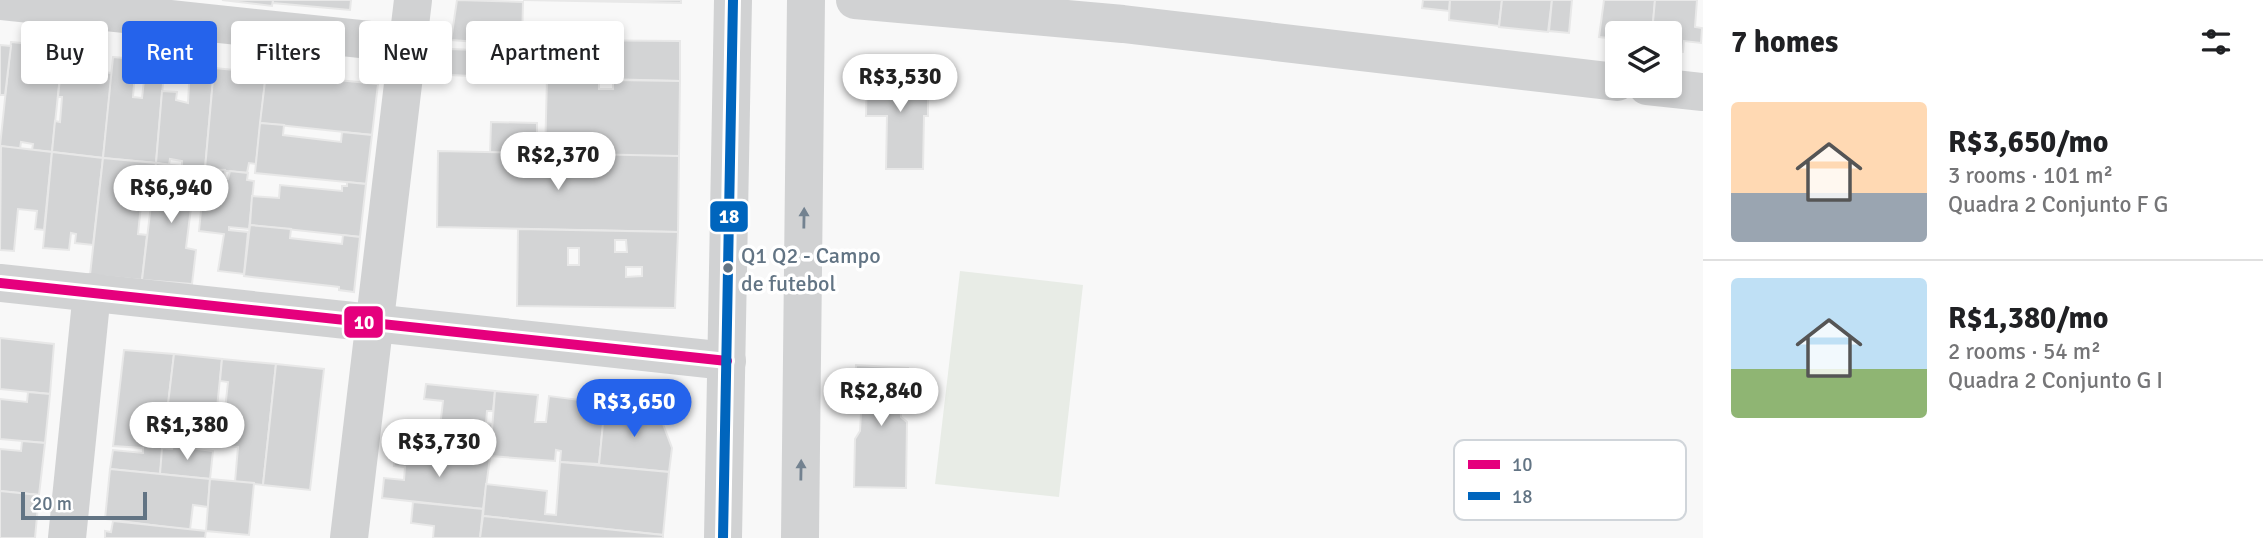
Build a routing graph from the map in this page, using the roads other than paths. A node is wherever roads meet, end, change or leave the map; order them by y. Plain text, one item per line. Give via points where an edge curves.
1 (413, 0) edge
2 (733, 0) edge
3 (806, 0) edge
4 (855, 0) edge
5 (0, 1) edge
6 (1125, 12) edge
7 (411, 21) edge
8 (359, 39) edge
9 (1605, 80) edge
10 (403, 84) edge
11 (1682, 90) edge
12 (1703, 92) edge
13 (0, 283) edge
14 (92, 292) junction
15 (375, 323) junction
16 (727, 361) junction
17 (67, 538) edge
18 (349, 538) edge
19 (723, 538) edge
20 (800, 538) edge

1 - 7 street
2 - 16 street
20 -> 3 street
4 - 6 street
5 - 8 street
6 - 9 street
10 - 15 street
11 - 12 street
13 - 14 street
14 - 15 street
14 - 17 street
15 - 16 street
15 - 18 street
16 - 19 street

